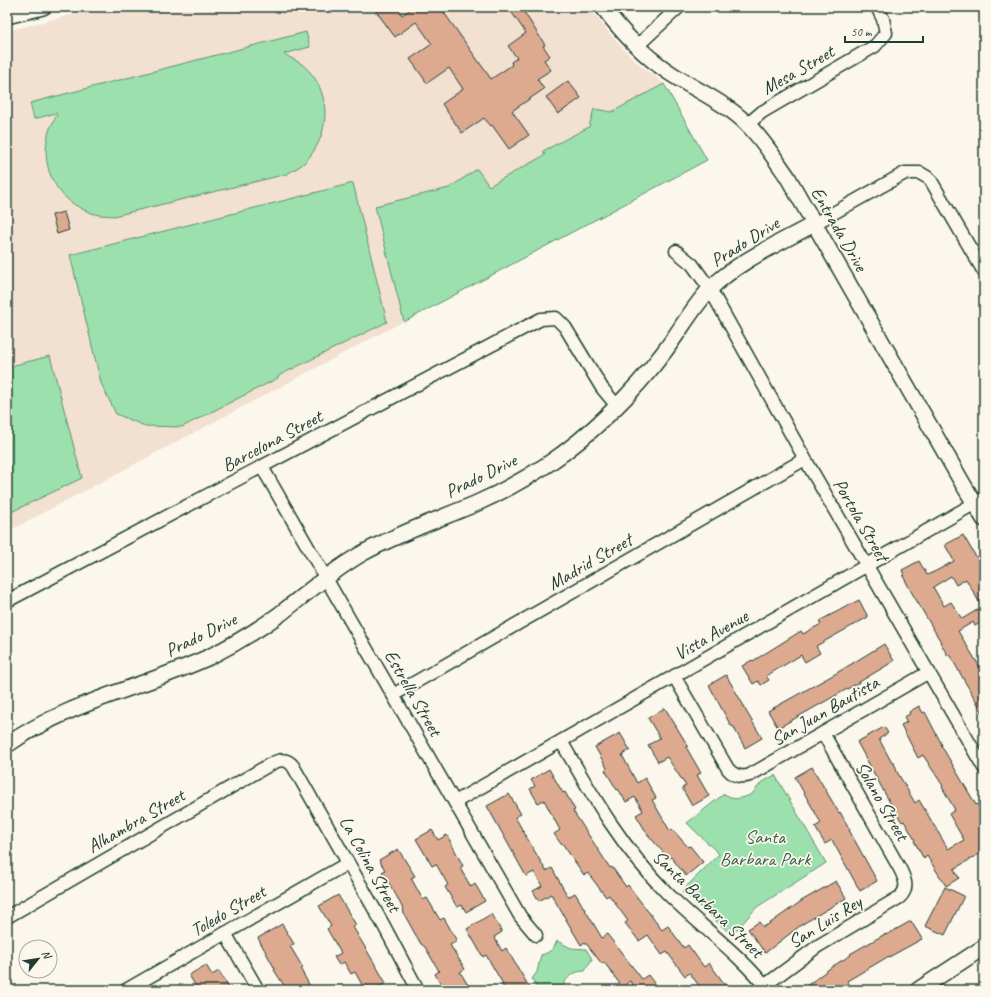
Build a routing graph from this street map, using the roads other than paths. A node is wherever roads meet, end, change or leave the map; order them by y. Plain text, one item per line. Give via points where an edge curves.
1 (44, 7) edge
2 (603, 7) edge
3 (678, 7) edge
4 (877, 7) edge
5 (7, 16) edge
6 (637, 46) junction
7 (748, 124) junction
8 (814, 224) junction
9 (676, 251) dead end
10 (983, 270) edge
11 (710, 289) junction
12 (616, 405) junction
13 (805, 459) junction
14 (262, 467) junction
15 (979, 500) edge
16 (984, 519) edge
17 (867, 566) junction
18 (326, 579) junction
19 (7, 601) edge
20 (929, 672) junction
21 (674, 676) junction
22 (393, 696) junction
23 (822, 733) junction
24 (561, 741) junction
25 (7, 745) edge
26 (285, 760) joint
27 (984, 768) edge
28 (455, 802) junction
29 (348, 863) junction
30 (905, 889) joint
31 (7, 917) edge
32 (225, 933) junction
33 (536, 935) dead end
34 (984, 947) edge
35 (766, 988) edge
36 (924, 988) edge
37 (126, 990) edge
38 (258, 990) edge
39 (418, 990) edge

1 - 5 street
2 - 6 street, Entrada Drive
3 - 6 street
4 - 7 street, Mesa Street via 886,33 875,46 762,112
6 - 7 street, Entrada Drive via 666,70
7 - 8 street, Entrada Drive via 787,176
8 - 10 street, Prado Drive via 905,173 920,173 930,179
8 - 11 street, Prado Drive via 733,269
8 - 15 street, Entrada Drive via 963,484
9 - 11 street, Portola Street via 692,264
11 - 12 street, Prado Drive via 688,316 666,350 640,382
11 - 13 street, Portola Street
12 - 14 street, Barcelona Street via 602,388 565,327 556,318 541,319
12 - 18 street, Prado Drive via 580,440 516,483 476,503 395,536
13 - 17 street, Portola Street
13 - 22 street, Madrid Street
14 - 18 street, Estrella Street
14 - 19 street, Barcelona Street
15 - 16 street, Entrada Drive
15 - 17 street, Vista Avenue
17 - 20 street, Portola Street
17 - 21 street, Vista Avenue
18 - 22 street, Estrella Street
18 - 25 street, Prado Drive via 258,629 211,656 172,673 85,703 47,721
20 - 23 street, San Juan Bautista
20 - 27 street, Portola Street
21 - 23 street, San Juan Bautista via 725,764 731,773 738,776 750,775
21 - 24 street, Vista Avenue
22 - 28 street, Estrella Street
23 - 30 street, Solano Street via 903,875
24 - 28 street, Vista Avenue
24 - 35 street, Santa Barbara Street via 608,820 632,854 666,892 737,957
26 - 29 street, La Colina Street via 293,766
26 - 31 street, Alhambra Street via 278,760 269,765
28 - 33 street, Estrella Street via 520,916
29 - 32 street, Toledo Street
29 - 39 street, La Colina Street
30 - 35 street, San Luis Rey via 900,897 818,946
32 - 37 street, Toledo Street
32 - 38 street
34 - 36 street

